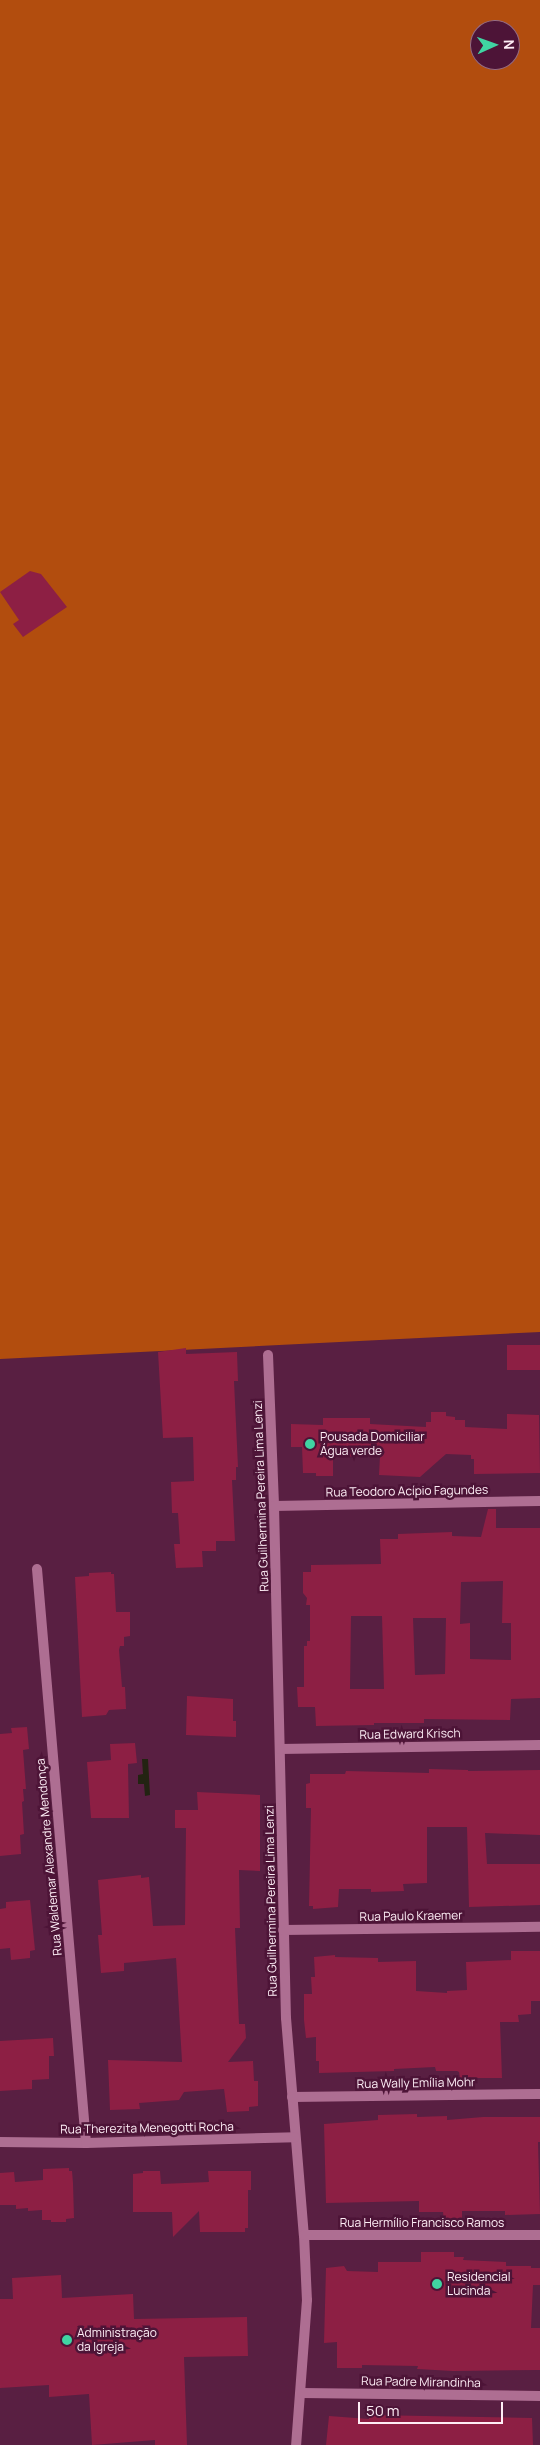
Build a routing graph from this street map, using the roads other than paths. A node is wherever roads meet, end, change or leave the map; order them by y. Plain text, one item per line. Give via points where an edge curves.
1 (268, 1355) dead end
2 (540, 1501) edge
3 (274, 1506) junction
4 (37, 1569) dead end
5 (540, 1744) edge
6 (280, 1749) junction
7 (540, 1927) edge
8 (283, 1930) junction
9 (540, 2094) edge
10 (292, 2097) junction
11 (296, 2137) junction
12 (0, 2142) edge
13 (86, 2143) junction
14 (304, 2235) junction
15 (540, 2235) edge
16 (302, 2392) junction
17 (540, 2396) edge
18 (296, 2445) edge

1 - 3 street, Rua Guilhermina Pereira Lima Lenzi
2 - 3 street, Rua Teodoro Acípio Fagundes
3 - 6 street, Rua Guilhermina Pereira Lima Lenzi
4 - 13 street, Rua Waldemar Alexandre Mendonça
5 - 6 street, Rua Edward Krisch
6 - 8 street, Rua Guilhermina Pereira Lima Lenzi
7 - 8 street, Rua Paulo Kraemer
8 - 10 street, Rua Guilhermina Pereira Lima Lenzi
9 - 10 street, Rua Wally Emília Mohr
10 - 11 street, Rua Guilhermina Pereira Lima Lenzi
11 - 13 street, Rua Therezita Menegotti Rocha
11 - 14 street, Rua Guilhermina Pereira Lima Lenzi
12 - 13 street, Rua Therezita Menegotti Rocha
14 - 15 street, Rua Hermílio Francisco Ramos
14 - 16 street, Rua Guilhermina Pereira Lima Lenzi via 306,2331
16 - 17 street, Rua Padre Mirandinha
16 - 18 street, Rua Guilhermina Pereira Lima Lenzi

